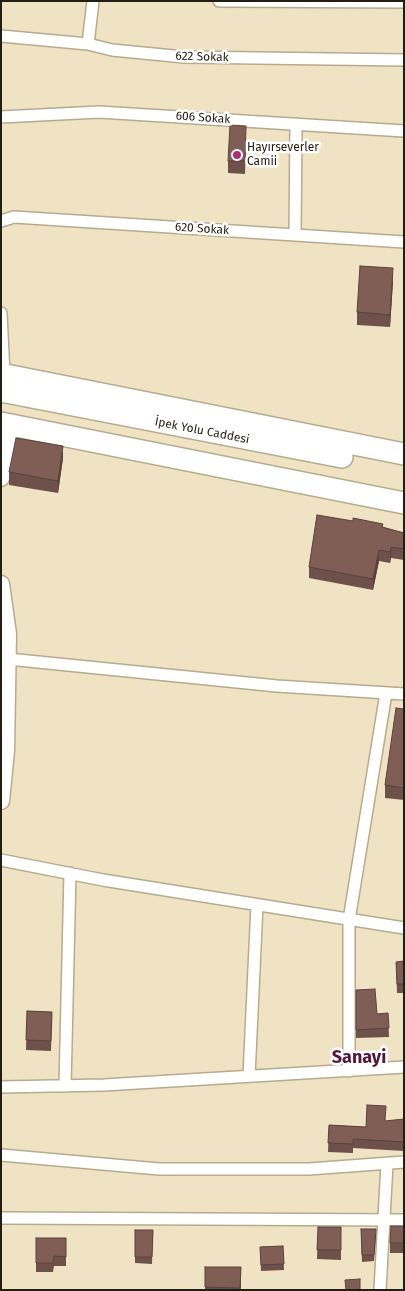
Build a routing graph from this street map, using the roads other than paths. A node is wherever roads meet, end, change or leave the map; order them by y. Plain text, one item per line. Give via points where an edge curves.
1 (93, 1) edge
2 (219, 1) edge
3 (266, 2) edge
4 (404, 2) edge
5 (1, 36) edge
6 (88, 44) junction
7 (404, 60) edge
8 (1, 117) edge
9 (296, 124) junction
10 (404, 131) edge
11 (1, 221) edge
12 (295, 235) junction
13 (404, 242) edge
14 (1, 313) edge
15 (2, 380) edge
16 (4, 420) edge
17 (404, 454) edge
18 (404, 469) edge
19 (1, 478) edge
20 (404, 488) edge
21 (404, 503) edge
22 (1, 584) edge
23 (5, 634) edge
24 (8, 659) junction
25 (386, 693) junction
26 (404, 694) edge
27 (4, 750) edge
28 (1, 801) edge
29 (1, 860) edge
30 (70, 873) junction
31 (257, 905) junction
32 (349, 920) junction
33 (404, 928) edge
34 (404, 1067) edge
35 (349, 1070) junction
36 (249, 1076) junction
37 (65, 1086) junction
38 (1, 1087) edge
39 (1, 1155) edge
40 (404, 1162) edge
41 (386, 1164) junction
42 (1, 1218) edge
43 (383, 1220) junction
44 (404, 1220) edge
45 (380, 1290) edge

1 - 6 street
2 - 3 street
3 - 4 street
5 - 6 street, 622 Sokak
6 - 7 street, 622 Sokak via 112,50 184,57
8 - 9 street, 606 Sokak via 99,112
9 - 10 street, 606 Sokak
9 - 12 street
11 - 12 street, 620 Sokak via 14,217
12 - 13 street, 620 Sokak
14 - 15 street
15 - 17 highway
15 - 18 highway, İpek Yolu Caddesi
16 - 19 street
16 - 20 highway, İpek Yolu Caddesi
16 - 21 highway
22 - 23 street
23 - 24 street
24 - 25 street via 277,686
24 - 27 street
25 - 26 street
25 - 32 street
27 - 28 street
29 - 30 street
30 - 31 street
30 - 37 street
31 - 32 street
31 - 36 street
32 - 33 street
32 - 35 street
34 - 35 street
35 - 36 street
36 - 37 street
37 - 38 street
39 - 41 street via 159,1169 308,1169
40 - 41 street
41 - 43 street
42 - 43 street
43 - 44 street
43 - 45 street

